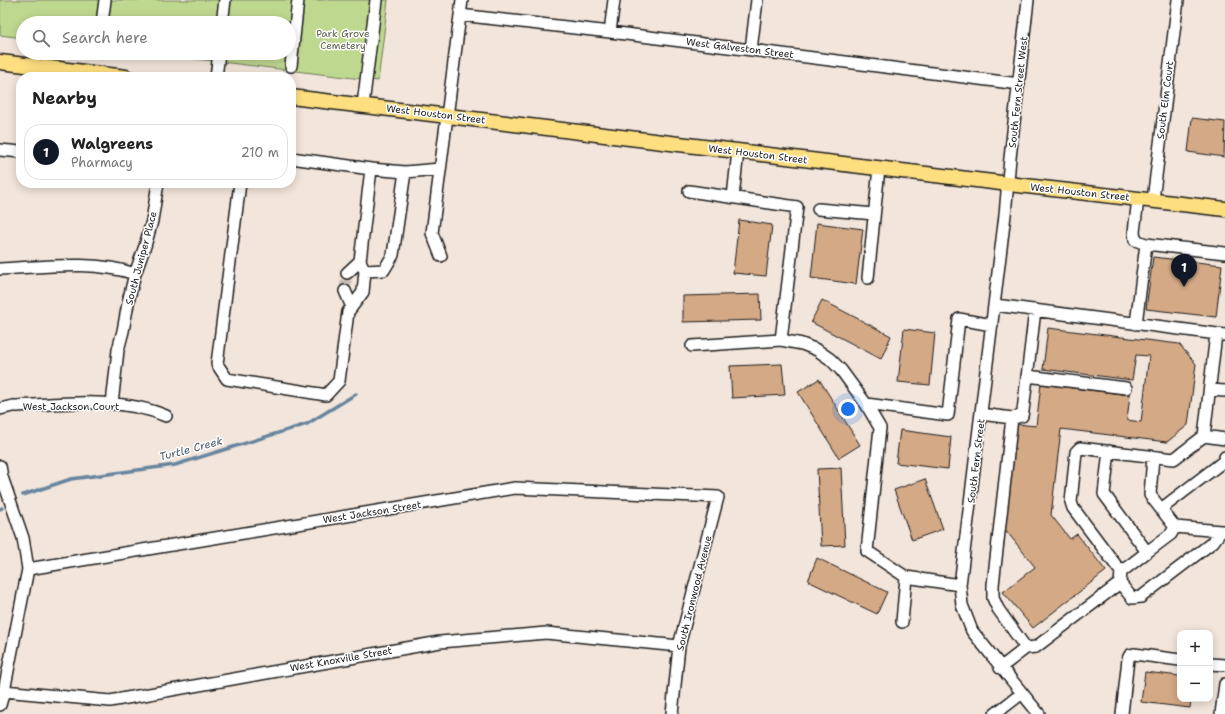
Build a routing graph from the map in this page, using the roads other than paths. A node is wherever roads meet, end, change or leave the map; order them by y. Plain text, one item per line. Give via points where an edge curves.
1 (105, 0) edge
2 (225, 0) edge
3 (298, 0) edge
4 (376, 0) edge
5 (462, 0) edge
6 (614, 0) edge
7 (757, 0) edge
8 (1028, 0) edge
9 (1178, 0) edge
10 (460, 15) junction
11 (103, 16) edge
12 (223, 16) edge
13 (296, 16) edge
14 (610, 32) junction
15 (751, 50) junction
16 (218, 60) edge
17 (291, 60) edge
18 (0, 62) edge
19 (290, 66) dead end
20 (84, 72) edge
21 (217, 72) edge
22 (1019, 84) junction
23 (296, 98) edge
24 (364, 105) junction
25 (448, 115) junction
26 (0, 150) edge
27 (738, 151) junction
28 (16, 152) edge
29 (296, 159) edge
30 (879, 168) junction
31 (371, 169) junction
32 (440, 169) junction
33 (404, 172) junction
34 (1008, 184) junction
35 (157, 188) edge
36 (239, 188) edge
37 (689, 191) dead end
38 (732, 198) junction
39 (1138, 199) junction
40 (1153, 200) junction
41 (818, 209) dead end
42 (1225, 209) edge
43 (874, 214) junction
44 (1146, 244) junction
45 (1225, 253) edge
46 (441, 256) dead end
47 (360, 261) junction
48 (0, 269) edge
49 (366, 272) junction
50 (348, 273) tunnel mouth
51 (135, 274) junction
52 (868, 278) dead end
53 (345, 291) tunnel mouth
54 (995, 305) junction
55 (352, 307) junction
56 (1035, 310) junction
57 (1136, 324) junction
58 (992, 325) junction
59 (1221, 335) edge
60 (781, 340) junction
61 (692, 346) dead end
62 (1027, 376) junction
63 (1126, 388) dead end
64 (1210, 390) junction
65 (1225, 391) edge
66 (112, 404) junction
67 (866, 404) junction
68 (0, 409) edge
69 (981, 414) junction
70 (166, 416) dead end
71 (1012, 418) junction
72 (1204, 436) junction
73 (1225, 439) edge
74 (1109, 451) junction
75 (1153, 457) junction
76 (1225, 457) edge
77 (1, 474) edge
78 (718, 497) joint
79 (1161, 509) junction
80 (1175, 527) junction
81 (1223, 531) edge
82 (1147, 552) junction
83 (28, 569) junction
84 (906, 577) junction
85 (1121, 578) junction
86 (960, 585) junction
87 (902, 622) dead end
88 (679, 646) junction
89 (1026, 648) junction
90 (1177, 660) edge
91 (1213, 664) edge
92 (1225, 665) edge
93 (1000, 668) junction
94 (1225, 684) edge
95 (4, 692) junction
96 (1021, 694) junction
97 (0, 706) edge
98 (672, 714) edge
99 (995, 714) edge
100 (1038, 714) edge
101 (1122, 714) edge
102 (1221, 714) edge

1 - 11 street
2 - 12 street
3 - 13 street
4 - 24 street
5 - 10 street
6 - 14 street
7 - 15 street
8 - 22 street, South Fern Street West
9 - 40 street, South Elm Court
10 - 14 street, West Galveston Street
10 - 25 street
14 - 15 street, West Galveston Street
15 - 22 street, West Galveston Street
16 - 21 street
17 - 19 street
18 - 20 main road
22 - 34 street, South Fern Street West
23 - 24 main road, West Houston Street
24 - 25 main road, West Houston Street
25 - 27 main road, West Houston Street
25 - 32 street
26 - 28 street
27 - 30 main road, West Houston Street
27 - 38 street
29 - 31 street
30 - 34 main road, West Houston Street
30 - 43 street
31 - 33 street
31 - 47 street
32 - 33 street
32 - 46 street via 432,233
33 - 49 street via 393,255 384,270
34 - 39 main road, West Houston Street
34 - 54 street, South Fern Street
35 - 51 street, South Juniper Place via 146,246
36 - 55 street via 217,364 227,379 326,395 339,380 348,312
37 - 38 street
38 - 60 street via 797,207
39 - 40 main road, West Houston Street
39 - 44 street via 1135,240
40 - 42 main road, West Houston Street
41 - 43 street
43 - 52 street
44 - 45 street
44 - 57 street
47 - 49 street
47 - 50 street
48 - 51 street via 90,266 122,269
49 - 55 street via 363,292
51 - 66 street, South Juniper Place via 118,350
53 - 55 street
54 - 56 street
54 - 58 street, South Fern Street
56 - 57 street
56 - 62 street
57 - 59 street
58 - 67 street via 959,320 948,415
58 - 69 street, South Fern Street
59 - 64 street
60 - 61 street
60 - 67 street via 807,346 830,359
62 - 63 street
62 - 71 street via 1022,416
64 - 65 street
64 - 72 street
66 - 68 street, West Jackson Court via 13,406
66 - 70 street, West Jackson Court via 139,407
67 - 84 street via 880,428 867,551
69 - 71 street
69 - 86 street, South Fern Street
71 - 89 street via 993,598
72 - 73 street
72 - 75 street via 1174,459
74 - 75 street
74 - 82 street via 1104,494
74 - 85 street via 1080,448 1076,452 1070,502
75 - 79 street via 1150,495
76 - 79 street via 1224,461
77 - 83 street via 23,538
78 - 83 street, West Jackson Street via 515,488
78 - 88 street, South Ironwood Avenue
79 - 80 street
80 - 81 street
80 - 82 street via 1171,534
81 - 85 street via 1213,542 1141,597 1132,598
82 - 85 street
83 - 95 street
84 - 86 street
84 - 87 street
85 - 89 street via 1036,647
86 - 93 street, South Fern Street via 962,606 972,631
88 - 95 street, West Knoxville Street via 546,633 440,642 110,701
88 - 98 street, South Ironwood Avenue
89 - 93 street
90 - 101 street via 1130,655
91 - 92 street
93 - 96 street, South Fern Street
94 - 102 street
95 - 97 street
96 - 99 street
96 - 100 street, South Fern Street

